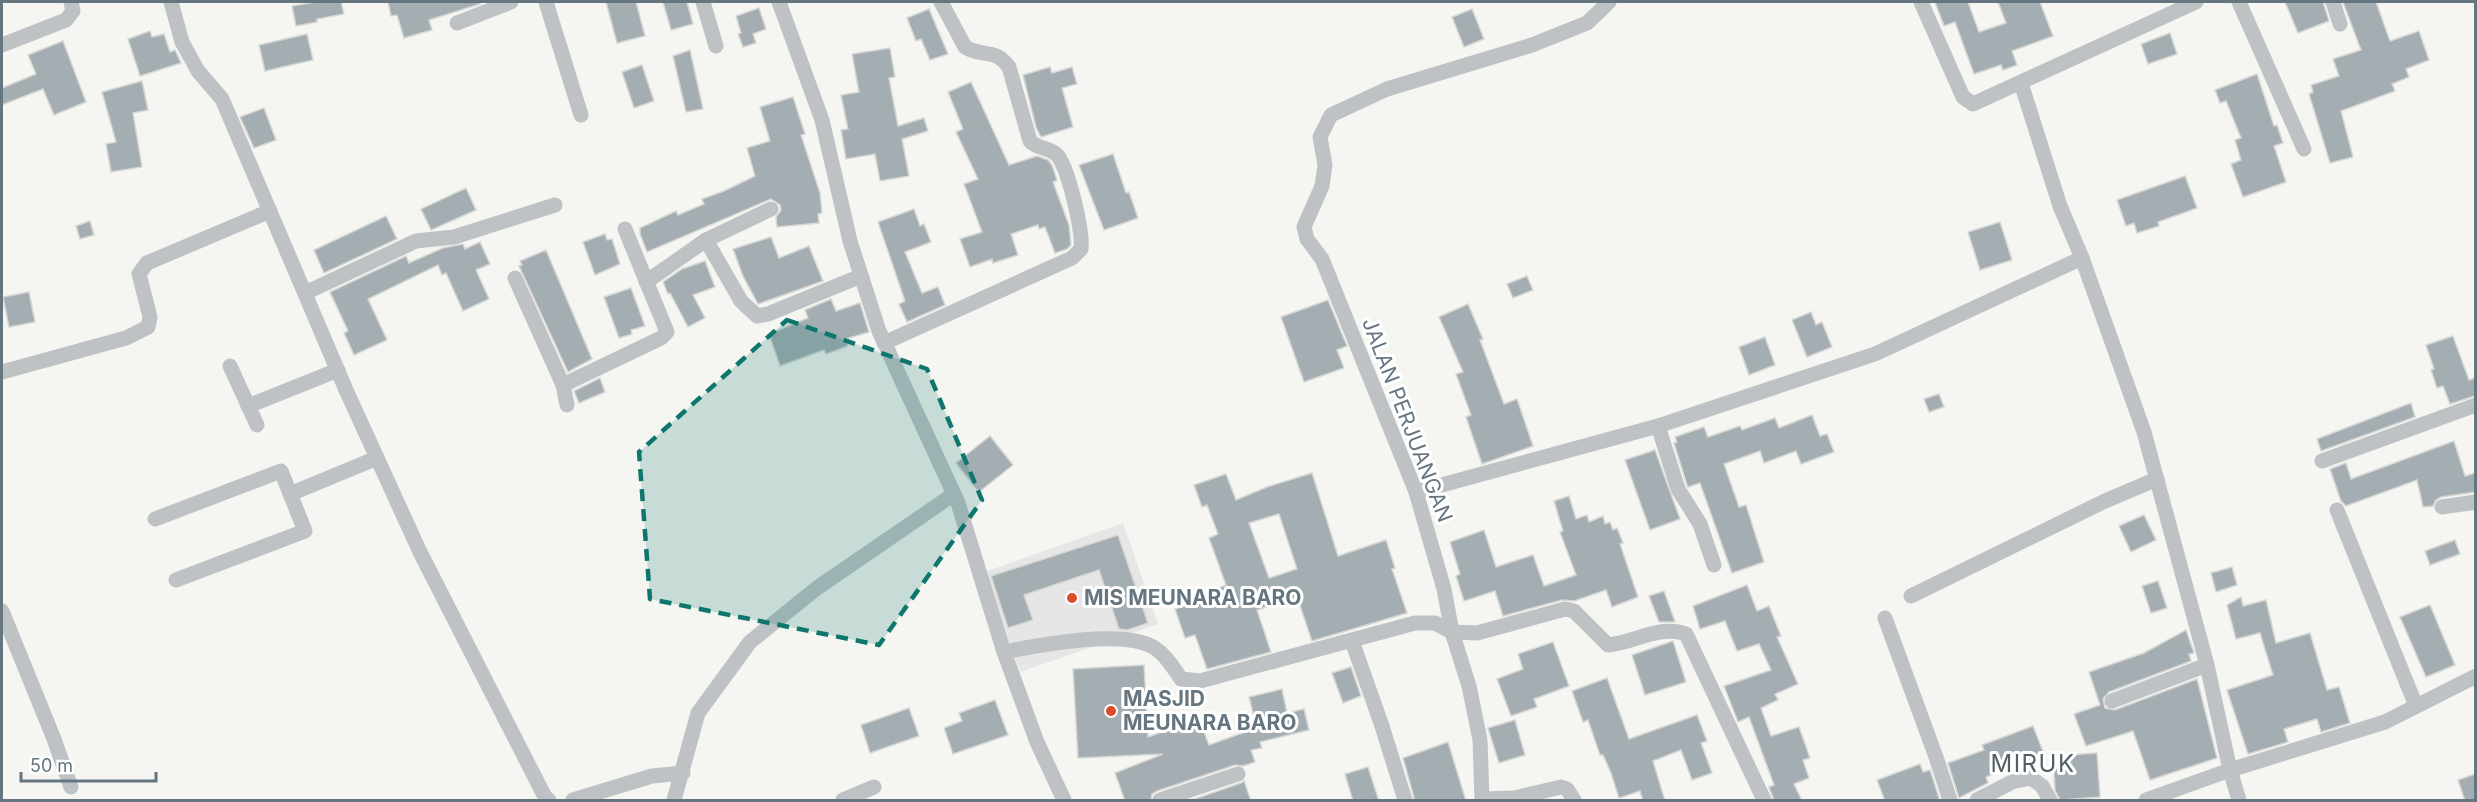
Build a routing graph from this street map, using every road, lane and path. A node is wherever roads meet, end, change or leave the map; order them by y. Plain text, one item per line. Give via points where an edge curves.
1 (72, 2) edge
2 (171, 2) edge
3 (511, 2) edge
4 (546, 2) edge
5 (703, 2) edge
6 (779, 2) edge
7 (941, 2) edge
8 (1609, 2) edge
9 (1921, 2) edge
10 (2196, 2) edge
11 (2239, 2) edge
12 (2333, 2) edge
13 (457, 23) dead end
14 (2340, 24) dead end
15 (2, 45) edge
16 (716, 46) dead end
17 (2021, 83) junction
18 (581, 115) dead end
19 (2304, 149) dead end
20 (555, 205) dead end
21 (771, 208) dead end
22 (270, 211) junction
23 (625, 229) dead end
24 (706, 240) junction
25 (2082, 258) junction
26 (861, 276) junction
27 (515, 278) dead end
28 (646, 282) junction
29 (305, 292) junction
30 (884, 343) junction
31 (230, 366) dead end
32 (338, 370) junction
33 (2, 372) edge
34 (563, 385) junction
35 (567, 405) dead end
36 (2475, 405) edge
37 (248, 406) junction
38 (257, 425) dead end
39 (1658, 426) junction
40 (377, 458) junction
41 (2322, 461) dead end
42 (2157, 479) junction
43 (1416, 492) junction
44 (290, 494) junction
45 (956, 499) junction
46 (2475, 502) edge
47 (2442, 507) dead end
48 (2337, 510) dead end
49 (155, 519) dead end
50 (1714, 565) dead end
51 (176, 580) dead end
52 (1911, 596) dead end
53 (2, 611) edge
54 (1885, 618) dead end
55 (1452, 632) junction
56 (1352, 641) junction
57 (1004, 652) junction
58 (2207, 665) junction
59 (2475, 676) edge
60 (2112, 701) dead end
61 (2416, 706) junction
62 (2230, 770) junction
63 (682, 773) junction
64 (1238, 774) dead end
65 (70, 786) dead end
66 (874, 787) dead end
67 (1482, 800) edge
68 (549, 801) edge
69 (573, 801) edge
70 (674, 801) edge
71 (843, 801) edge
72 (1064, 801) edge
73 (1160, 801) edge
74 (1405, 801) edge
75 (1574, 801) edge
76 (1764, 801) edge
77 (1950, 801) edge
78 (1977, 801) edge
79 (2050, 801) edge
80 (2146, 801) edge
81 (2239, 801) edge

1 - 15 street via 73,11 66,20
2 - 22 street via 182,42 198,71 222,99
3 - 13 street
4 - 18 street
5 - 16 street
6 - 26 street via 822,120
7 - 30 street via 965,47 1002,57 1009,67 1030,141 1048,148 1063,162 1081,233 1081,249 1072,258
8 - 43 street, JALAN PERJUANGAN via 1576,28 1387,89 1331,115 1320,137 1325,165 1322,186 1304,227 1307,239 1322,260
9 - 17 street via 1963,98 1973,104
10 - 17 street
11 - 19 street
12 - 14 street
17 - 25 street via 2060,206
20 - 29 street via 454,237 416,241
21 - 24 street
22 - 29 street
22 - 33 street via 147,263 139,274 150,316 148,327 126,338
23 - 28 street
24 - 26 street via 741,301 757,316
24 - 28 street
25 - 39 street via 1875,354
25 - 42 street
26 - 30 street
27 - 34 street
28 - 34 street via 667,332
29 - 32 street
30 - 45 street
31 - 37 street
32 - 37 street
32 - 40 street
34 - 35 street
36 - 41 street
37 - 38 street
39 - 43 street
39 - 50 street via 1678,489 1700,524
40 - 44 street
40 - 68 street via 420,552
42 - 52 street
42 - 58 street
43 - 55 street, JALAN PERJUANGAN
44 - 49 street via 280,471
44 - 51 street via 305,531
45 - 57 street
45 - 63 street via 817,588 750,642 698,714
46 - 47 street
48 - 61 street
53 - 65 street
54 - 77 street
55 - 56 street via 1435,623 1415,623
55 - 67 street, JALAN PERJUANGAN via 1480,740
55 - 76 street via 1477,633 1565,609 1574,611 1608,645 1660,631 1686,634
56 - 57 street via 1200,681 1181,679 1163,655 1134,641 1052,642
56 - 74 street
57 - 72 street via 1037,742
58 - 60 street
58 - 62 street
59 - 61 street
61 - 62 street via 2385,722
62 - 80 street
62 - 81 street
63 - 69 street via 652,776
63 - 70 street
64 - 73 street
66 - 71 street
67 - 75 street via 1514,798 1561,787 1567,789
78 - 79 street via 2014,781 2031,778 2042,786

